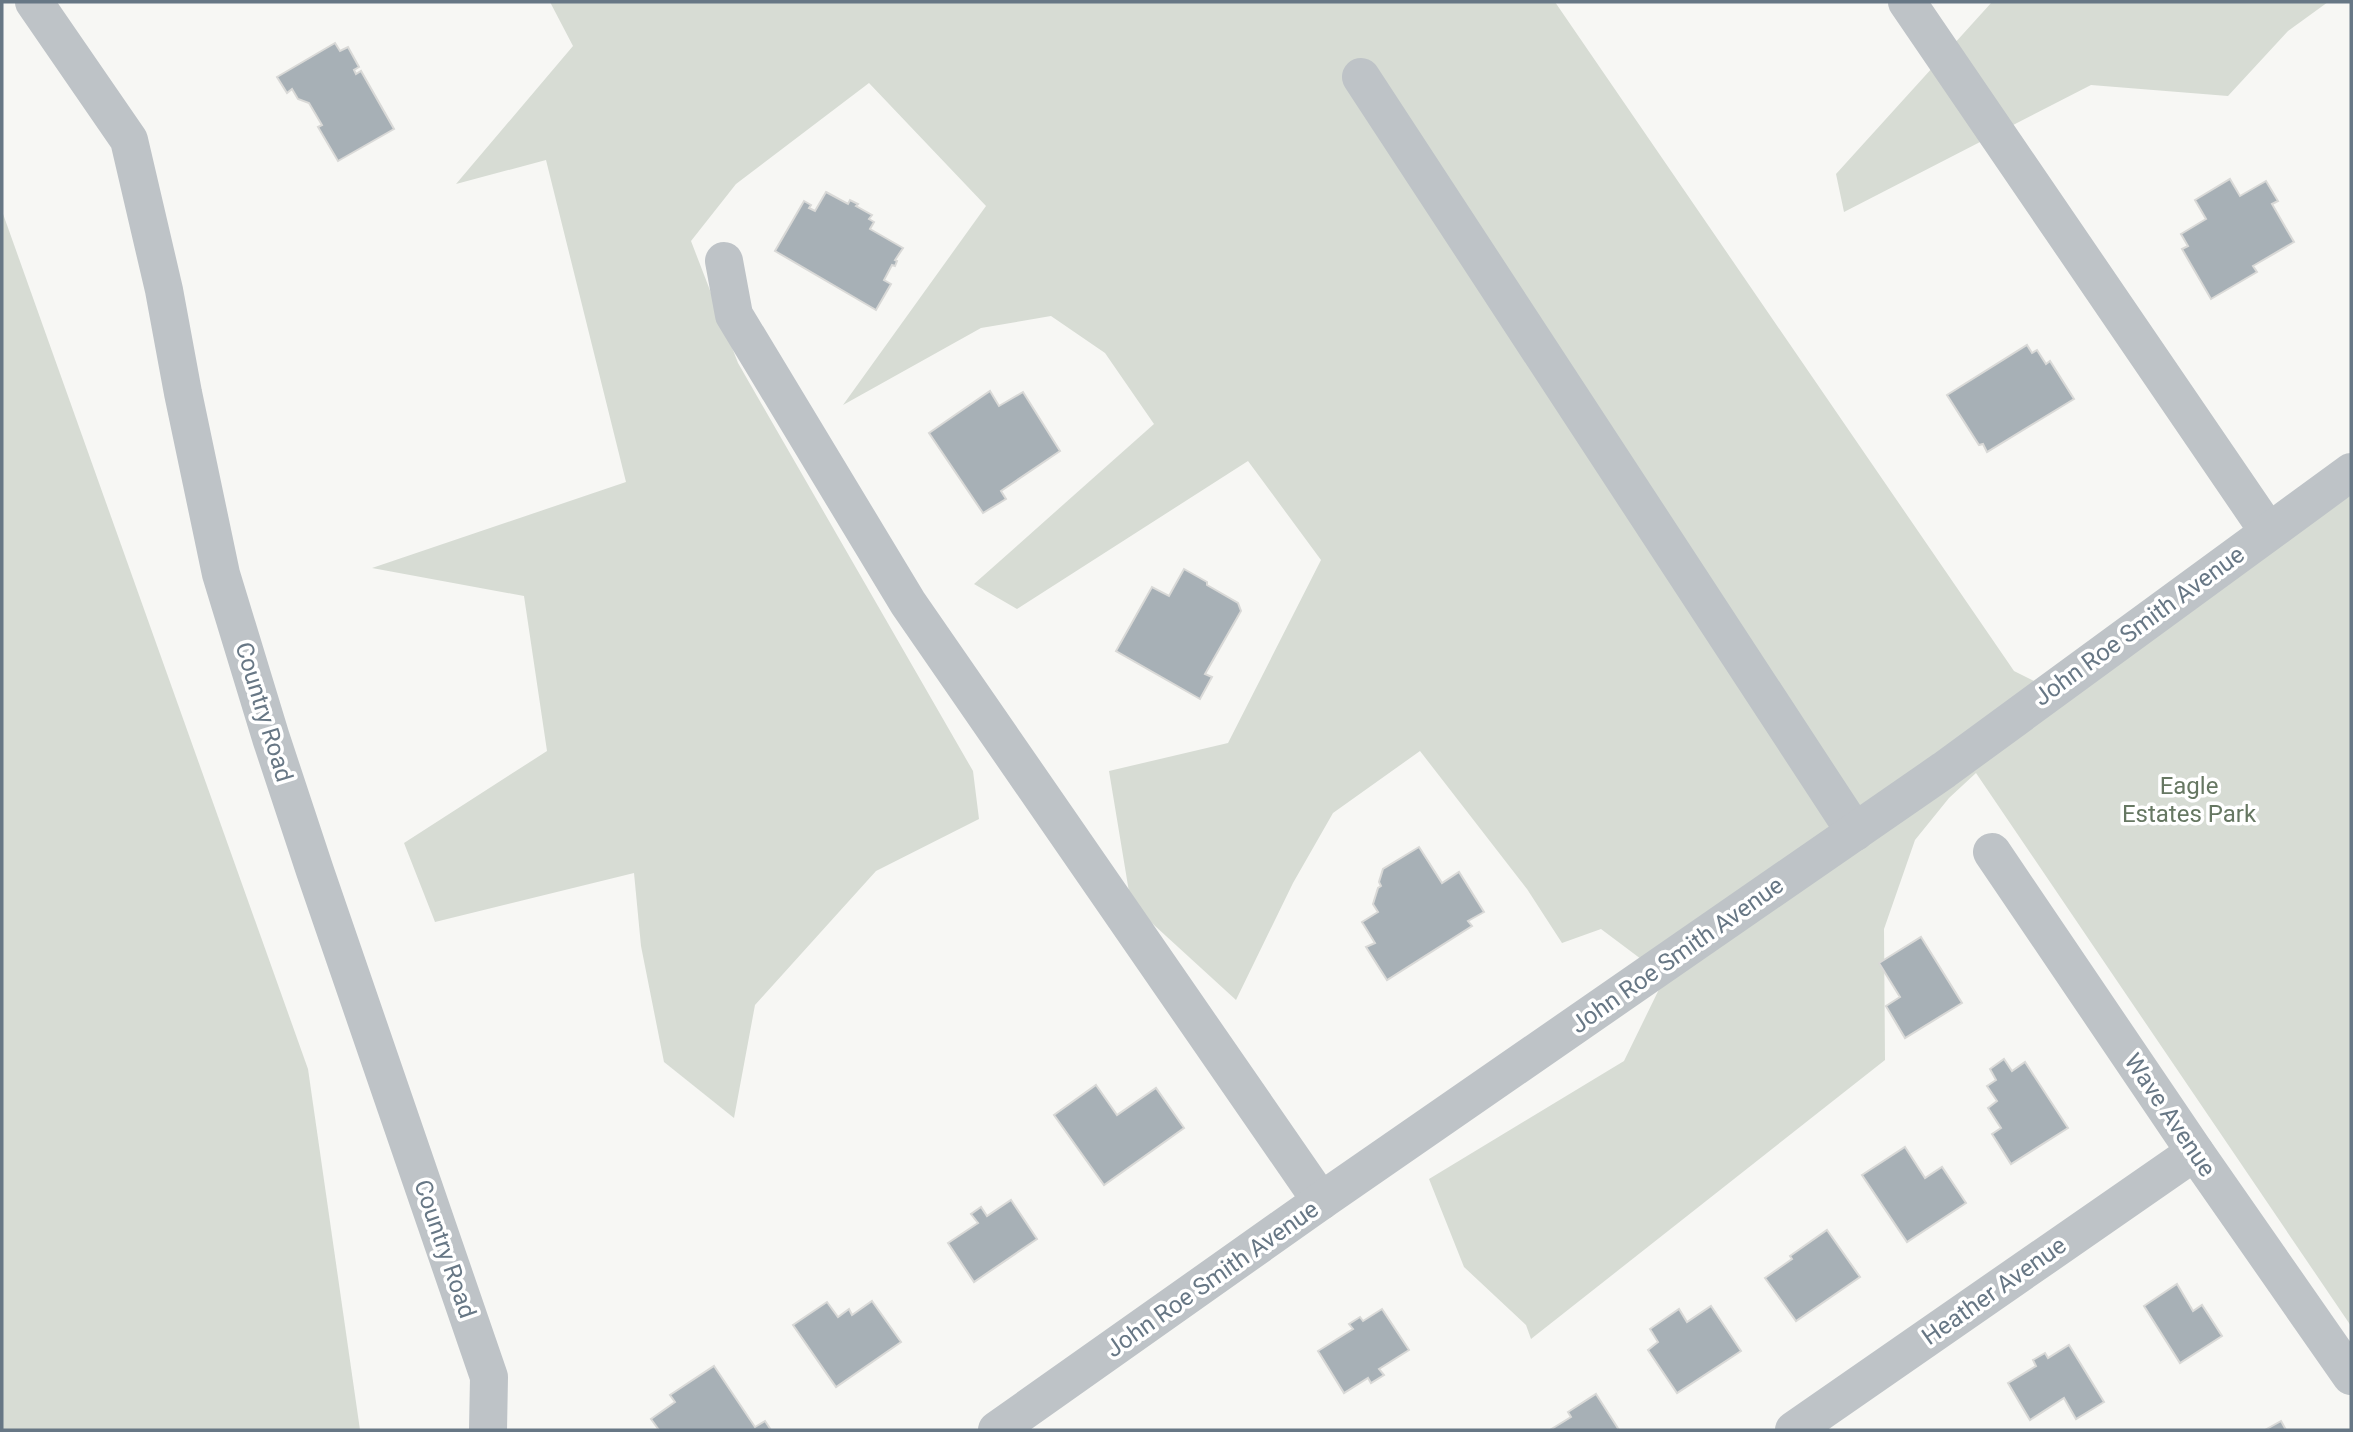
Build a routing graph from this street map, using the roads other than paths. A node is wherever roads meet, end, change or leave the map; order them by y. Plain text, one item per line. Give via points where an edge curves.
1 (34, 2) edge
2 (1907, 2) edge
3 (1361, 77) dead end
4 (724, 261) dead end
5 (2351, 471) edge
6 (2268, 531) junction
7 (1855, 832) junction
8 (1992, 852) dead end
9 (2195, 1152) junction
10 (1321, 1201) junction
11 (2351, 1376) edge
12 (488, 1430) edge
13 (997, 1430) edge
14 (1794, 1430) edge

1 - 12 street, Country Road via 129,140 221,574 311,859 489,1377
2 - 6 street
3 - 7 street
4 - 10 street via 734,315 908,603
5 - 6 street, John Roe Smith Avenue
6 - 7 street, John Roe Smith Avenue
7 - 10 street, John Roe Smith Avenue
8 - 9 street, Wave Avenue
9 - 11 street, Wave Avenue
9 - 14 street, Heather Avenue
10 - 13 street, John Roe Smith Avenue

